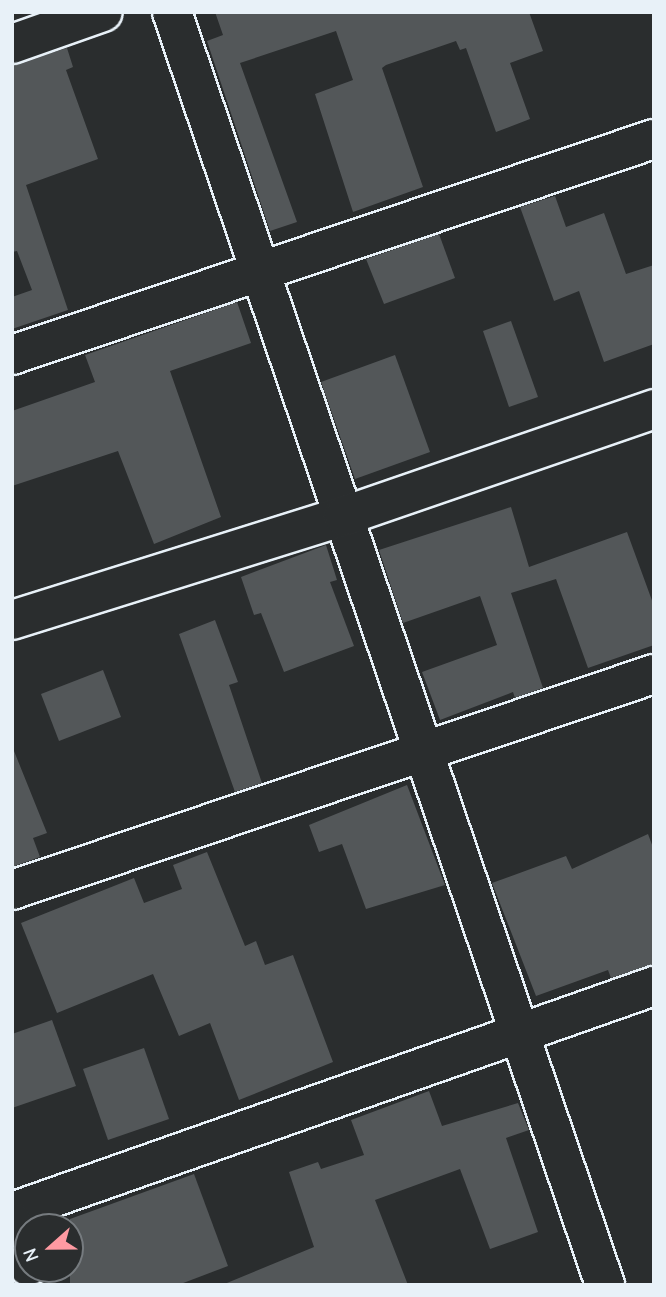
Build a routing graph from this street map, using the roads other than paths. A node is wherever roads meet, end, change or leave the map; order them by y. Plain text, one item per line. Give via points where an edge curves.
1 (103, 12) edge
2 (172, 12) edge
3 (12, 44) edge
4 (654, 139) edge
5 (260, 270) junction
6 (12, 355) edge
7 (654, 409) edge
8 (344, 516) junction
9 (12, 620) edge
10 (654, 674) edge
11 (424, 753) junction
12 (12, 890) edge
13 (654, 986) edge
14 (520, 1034) junction
15 (12, 1212) edge
16 (598, 1283) edge

1 - 3 street
2 - 5 street
4 - 5 street
5 - 6 street
5 - 8 street
7 - 8 street
8 - 9 street
8 - 11 street
10 - 11 street
11 - 12 street
11 - 14 street
13 - 14 street
14 - 15 street
14 - 16 street

